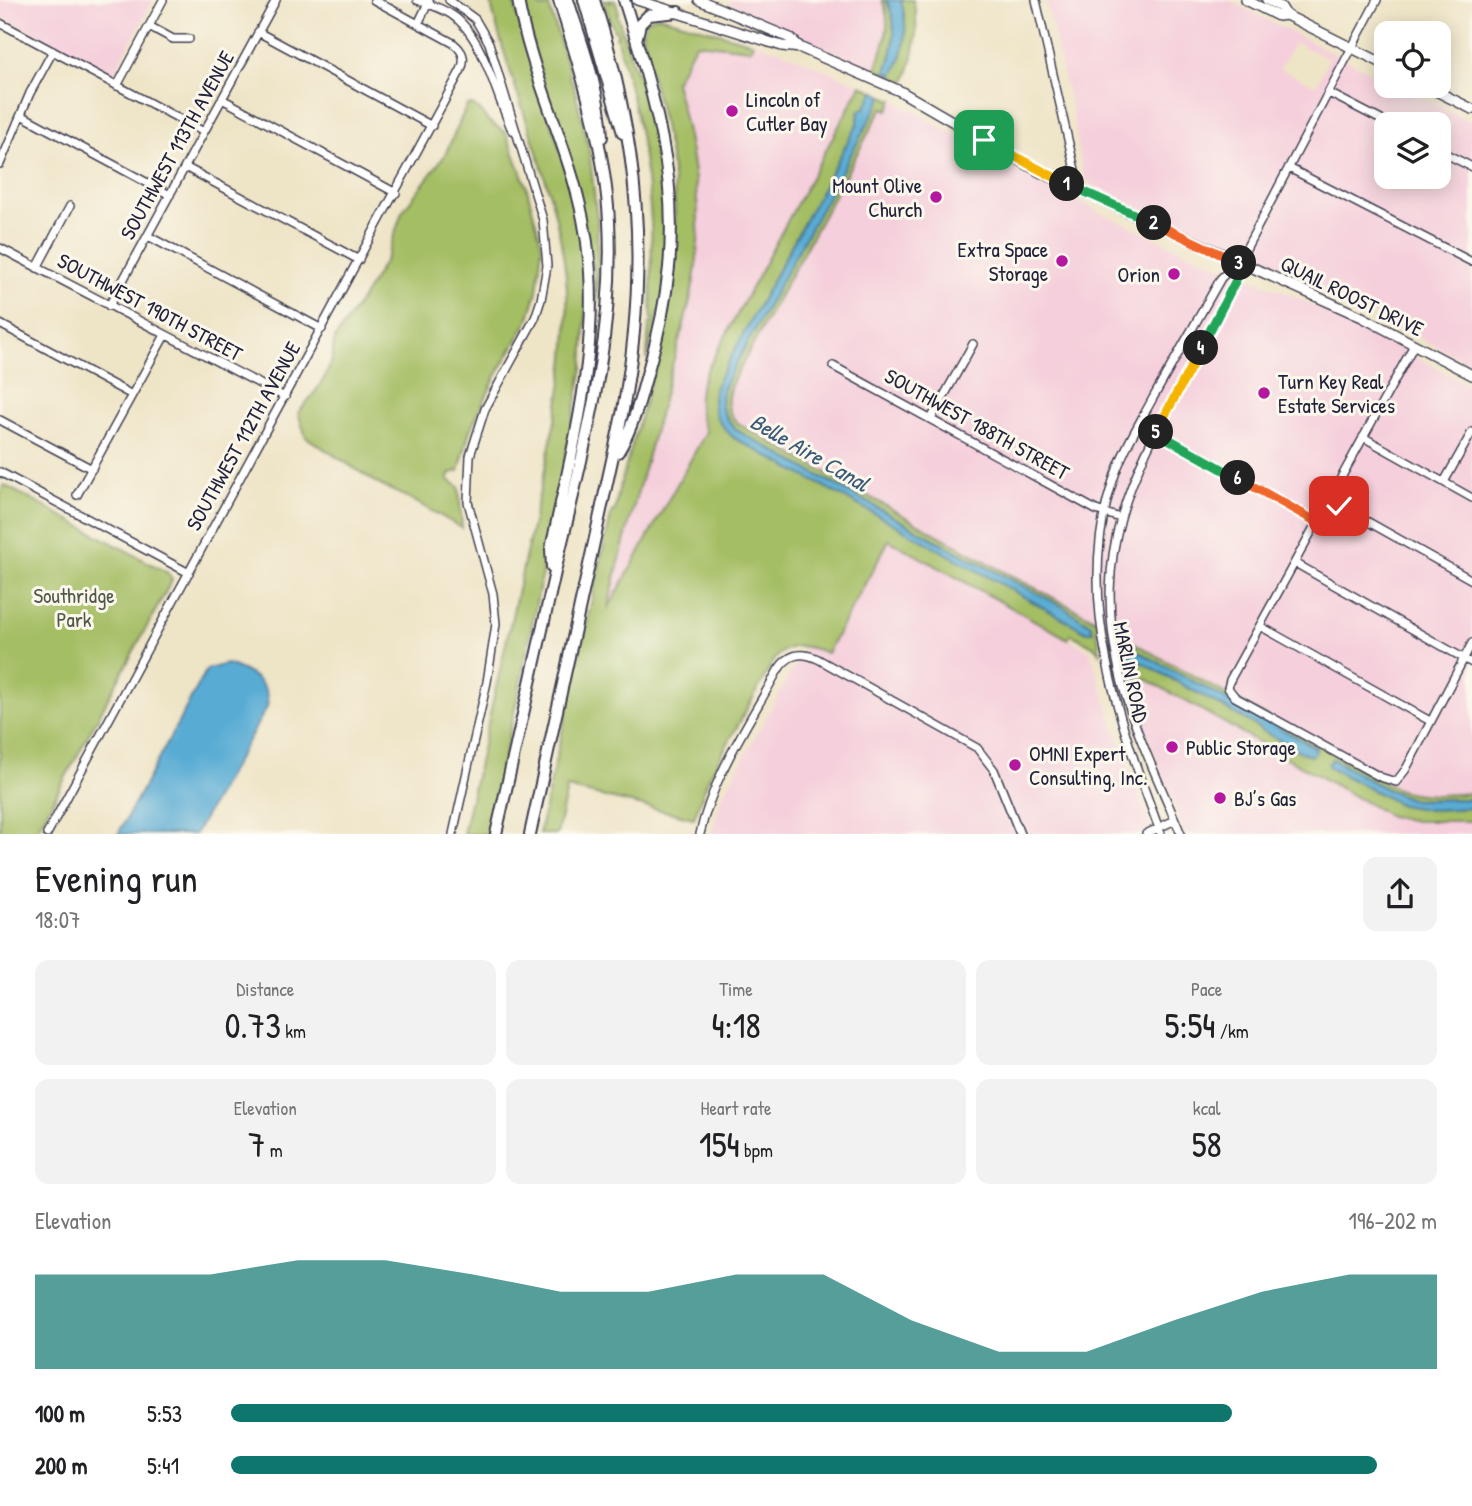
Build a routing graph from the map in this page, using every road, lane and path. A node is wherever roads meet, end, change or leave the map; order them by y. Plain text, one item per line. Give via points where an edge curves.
1 (163, 0) edge
2 (276, 0) edge
3 (374, 0) edge
4 (417, 0) edge
5 (449, 0) edge
6 (518, 0) edge
7 (559, 0) edge
8 (568, 0) edge
9 (624, 0) edge
10 (637, 0) edge
11 (699, 0) edge
12 (1036, 0) edge
13 (1246, 0) edge
14 (1267, 0) edge
15 (1377, 0) edge
16 (591, 1) edge
17 (428, 2) edge
18 (678, 12) junction
19 (469, 13) junction
20 (1286, 15) junction
21 (461, 22) junction
22 (0, 23) edge
23 (418, 24) junction
24 (149, 26) junction
25 (258, 32) junction
26 (189, 39) dead end
27 (637, 40) junction
28 (489, 43) junction
29 (480, 48) junction
30 (801, 48) junction
31 (1353, 48) junction
32 (53, 51) junction
33 (1374, 59) edge
34 (117, 86) junction
35 (1329, 93) junction
36 (1450, 98) edge
37 (222, 99) junction
38 (1472, 109) edge
39 (21, 115) junction
40 (1374, 116) edge
41 (432, 126) junction
42 (204, 132) junction
43 (518, 142) junction
44 (1451, 156) edge
45 (0, 164) edge
46 (185, 167) junction
47 (1472, 167) edge
48 (1289, 168) junction
49 (604, 172) junction
50 (1070, 186) junction
51 (396, 192) junction
52 (170, 195) junction
53 (70, 206) dead end
54 (148, 236) junction
55 (0, 248) edge
56 (359, 261) junction
57 (1239, 262) junction
58 (1472, 262) edge
59 (37, 268) junction
60 (109, 306) junction
61 (0, 324) edge
62 (322, 329) junction
63 (165, 335) junction
64 (973, 344) dead end
65 (1183, 345) junction
66 (1414, 345) junction
67 (1198, 353) junction
68 (833, 366) dead end
69 (1472, 375) edge
70 (132, 395) junction
71 (285, 397) junction
72 (931, 419) junction
73 (0, 420) edge
74 (1140, 422) junction
75 (1156, 432) junction
76 (1472, 432) edge
77 (1363, 437) junction
78 (612, 460) junction
79 (92, 469) junction
80 (0, 472) edge
81 (1444, 482) junction
82 (78, 495) dead end
83 (1472, 498) edge
84 (1329, 500) junction
85 (1104, 512) junction
86 (1120, 519) junction
87 (1317, 522) junction
88 (1295, 563) junction
89 (189, 573) junction
90 (553, 580) junction
91 (1472, 580) edge
92 (1260, 626) junction
93 (1472, 643) edge
94 (1464, 657) junction
95 (1472, 663) edge
96 (1430, 721) junction
97 (1175, 820) junction
98 (1160, 831) edge
99 (47, 834) edge
100 (453, 834) edge
101 (496, 834) edge
102 (530, 834) edge
103 (700, 834) edge
104 (1020, 834) edge
105 (1146, 834) edge
106 (1181, 834) edge

1 - 24 street
2 - 25 street, SOUTHWEST 113TH AVENUE
3 - 23 street
4 - 17 street
5 - 19 street
6 - 90 highway via 578,194 592,279 591,344 551,549
7 - 49 highway via 587,92
8 - 49 highway via 601,115
9 - 27 highway
10 - 18 main road, QUAIL ROOST DRIVE
11 - 30 main road, QUAIL ROOST DRIVE via 790,38
12 - 50 street via 1075,170
13 - 20 main road via 1278,16
14 - 20 main road
15 - 31 street
16 - 78 highway via 620,91 639,227 638,296 629,375
17 - 21 street
17 - 23 street
18 - 27 highway via 649,15 640,24
18 - 30 main road, QUAIL ROOST DRIVE
19 - 21 street
19 - 28 street
20 - 31 main road
21 - 29 street
22 - 32 street
23 - 41 street, SOUTHWEST 112TH AVENUE via 463,53 461,70
24 - 26 street via 173,39
24 - 34 street
25 - 37 street, SOUTHWEST 113TH AVENUE
25 - 41 street
27 - 78 highway via 666,154 672,255 656,343 628,435
28 - 29 street
28 - 43 street
29 - 43 street
30 - 50 main road, QUAIL ROOST DRIVE via 903,93
31 - 33 main road
31 - 35 street
32 - 34 street
32 - 39 street
34 - 42 street
35 - 40 street
35 - 48 street
36 - 38 main road
37 - 42 street, SOUTHWEST 113TH AVENUE
37 - 51 street
39 - 45 street
39 - 52 street
41 - 51 street, SOUTHWEST 112TH AVENUE
42 - 46 street, SOUTHWEST 113TH AVENUE
43 - 100 street via 543,220 547,266 535,318 483,415 470,456 468,502 493,594 496,624
44 - 47 street
46 - 52 street, SOUTHWEST 113TH AVENUE
46 - 56 street
48 - 57 street
48 - 58 street
49 - 90 highway via 610,264 606,334
50 - 57 main road, QUAIL ROOST DRIVE
51 - 56 street, SOUTHWEST 112TH AVENUE
52 - 54 street, SOUTHWEST 113TH AVENUE
53 - 59 street
54 - 60 street, SOUTHWEST 113TH AVENUE
54 - 62 street
55 - 59 street, SOUTHWEST 190TH STREET
56 - 62 street, SOUTHWEST 112TH AVENUE
57 - 65 street, MARLIN ROAD via 1221,278
57 - 66 main road, QUAIL ROOST DRIVE
57 - 67 street, MARLIN ROAD via 1237,278
59 - 60 street, SOUTHWEST 190TH STREET
60 - 63 street, SOUTHWEST 190TH STREET
61 - 70 street
62 - 71 street, SOUTHWEST 112TH AVENUE
63 - 70 street
63 - 71 street, SOUTHWEST 190TH STREET
64 - 72 street
65 - 67 street
65 - 74 street, MARLIN ROAD
66 - 69 main road, QUAIL ROOST DRIVE
66 - 77 street
67 - 75 street, MARLIN ROAD
68 - 72 street, SOUTHWEST 188TH STREET
70 - 79 street
71 - 89 street, SOUTHWEST 112TH AVENUE
72 - 85 street, SOUTHWEST 188TH STREET
73 - 79 street
74 - 75 street
74 - 85 street, MARLIN ROAD via 1116,472
75 - 86 street, MARLIN ROAD via 1134,476
75 - 87 street
76 - 81 street
77 - 81 street
77 - 84 street
78 - 102 highway
79 - 82 street
80 - 89 street
81 - 83 street
84 - 87 street
84 - 91 street
85 - 86 street, SOUTHWEST 188TH STREET
85 - 98 street, MARLIN ROAD via 1098,572 1106,655 1134,760
86 - 97 street, MARLIN ROAD via 1111,574 1115,650 1125,695
87 - 88 street
88 - 92 street
88 - 94 street
89 - 99 street, SOUTHWEST 112TH AVENUE
90 - 101 highway
92 - 96 street
92 - 96 street via 1230,680 1228,688 1236,697 1394,782
93 - 94 street
94 - 95 street
94 - 96 street
97 - 98 street
97 - 106 street, MARLIN ROAD
98 - 105 street
103 - 104 street via 722,772 781,665 795,655 818,659 977,748 994,771

